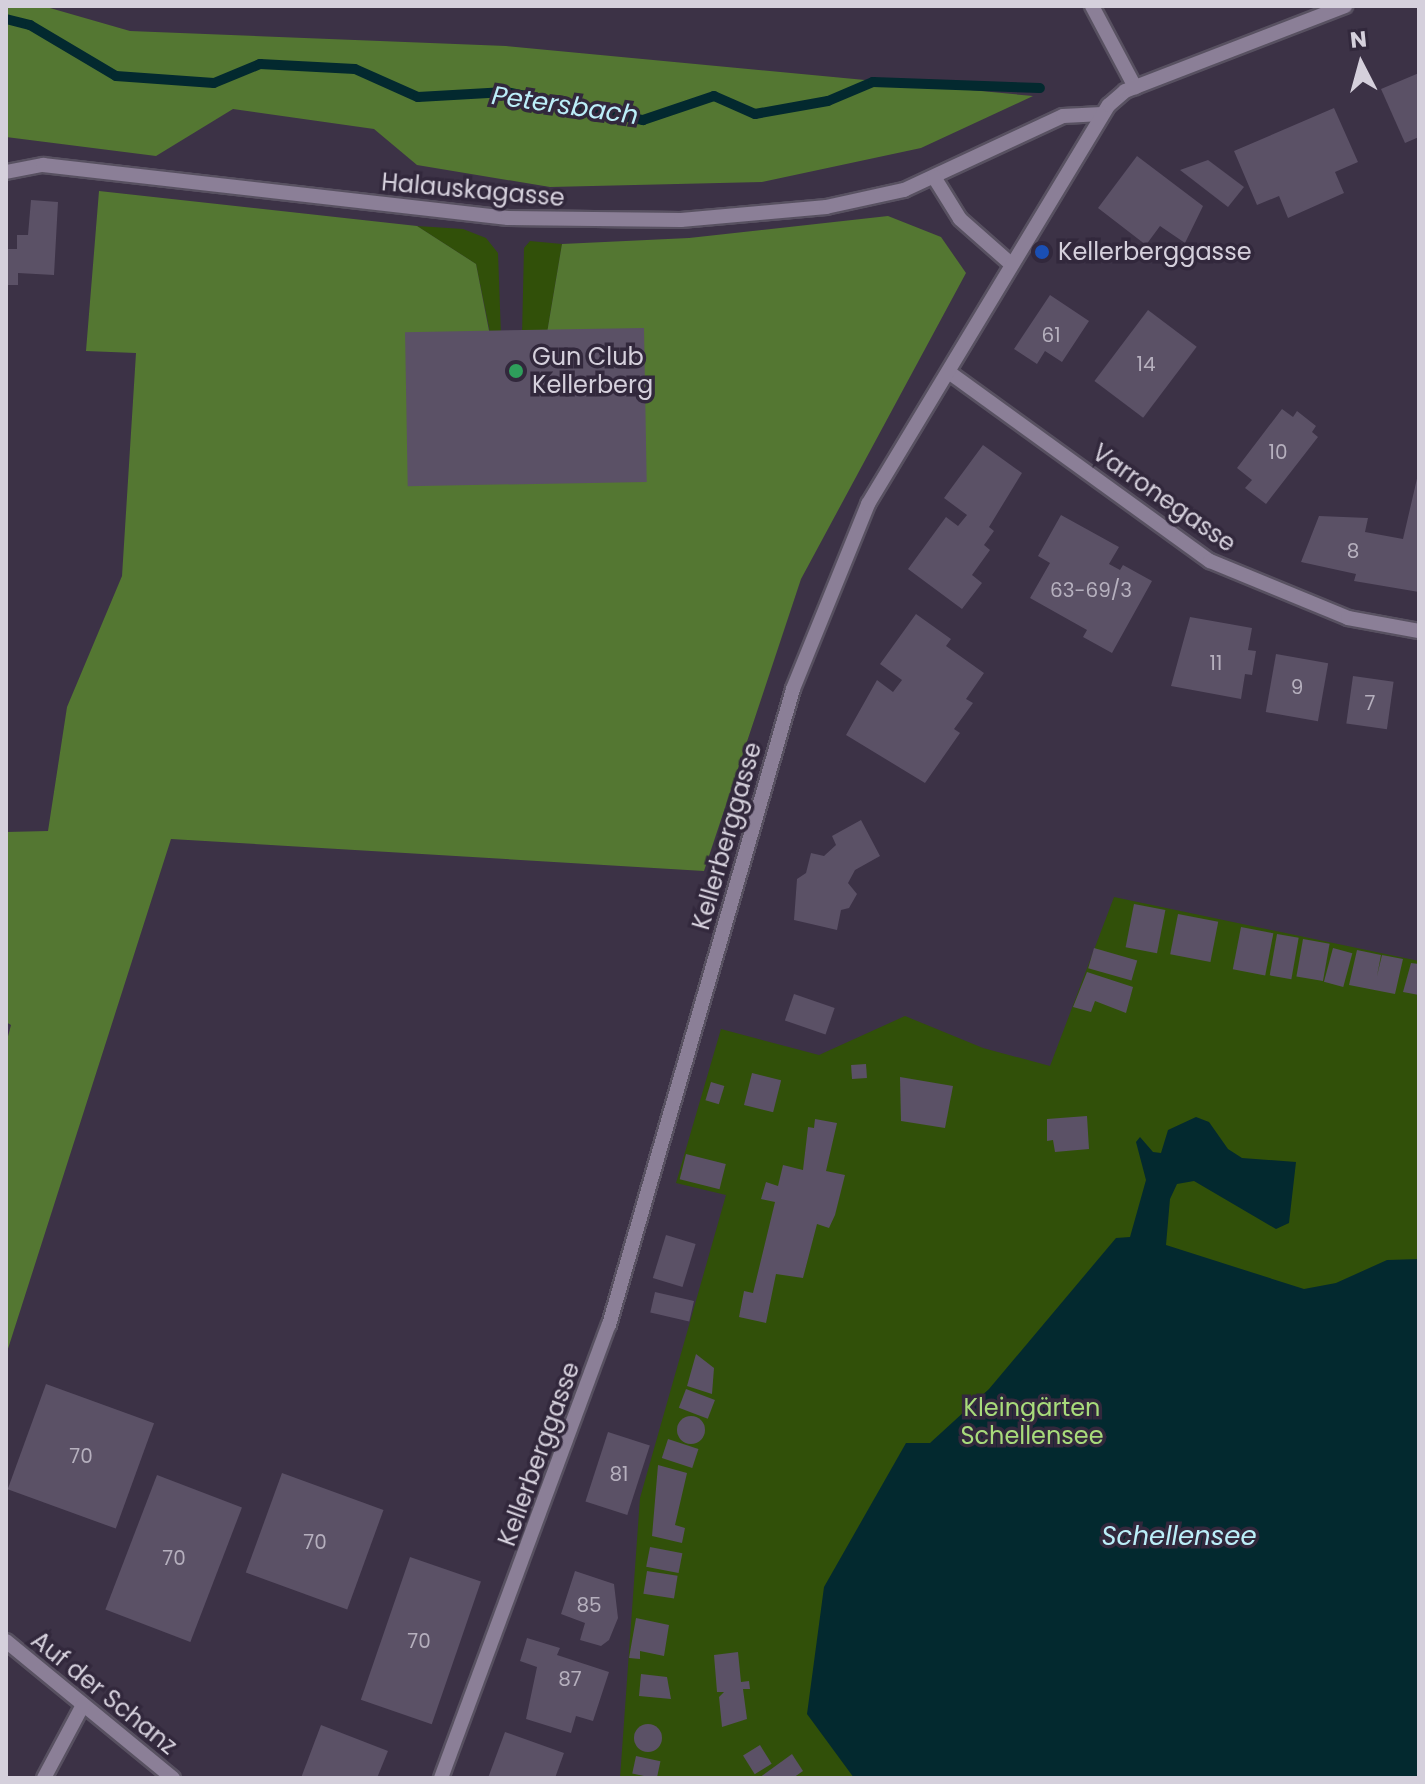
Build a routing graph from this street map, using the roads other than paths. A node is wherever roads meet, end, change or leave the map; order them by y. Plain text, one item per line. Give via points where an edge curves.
1 (1092, 6) edge
2 (1345, 6) edge
3 (1135, 87) junction
4 (1102, 114) junction
5 (6, 172) edge
6 (934, 177) junction
7 (1011, 264) junction
8 (950, 373) junction
9 (1419, 631) edge
10 (6, 1641) edge
11 (83, 1705) junction
12 (44, 1778) edge
13 (173, 1778) edge
14 (441, 1778) edge

1 - 3 street
2 - 3 street, Kellerberggasse
3 - 4 street, Kellerberggasse
4 - 6 street, Halauskagasse via 1063,116
4 - 7 street, Kellerberggasse
5 - 6 street, Halauskagasse via 43,165 570,221 681,220 826,207
6 - 7 street via 960,219
7 - 8 street, Kellerberggasse
8 - 9 street, Varronegasse via 1210,561 1348,618
8 - 14 street, Kellerberggasse via 868,504 793,689 609,1325
10 - 11 street, Auf der Schanz
11 - 12 street
11 - 13 street, Auf der Schanz

